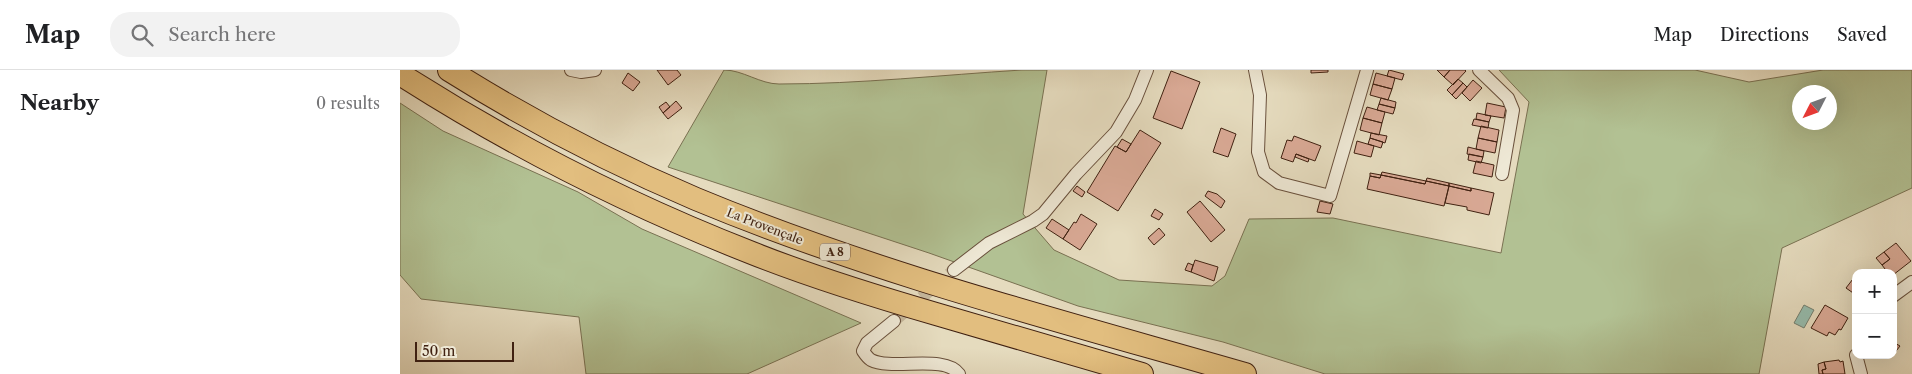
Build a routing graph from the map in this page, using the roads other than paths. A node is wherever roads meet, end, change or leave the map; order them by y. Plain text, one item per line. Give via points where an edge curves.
1 (449, 70) edge
2 (571, 70) edge
3 (595, 70) edge
4 (1147, 70) edge
5 (1254, 70) edge
6 (1367, 70) edge
7 (1479, 70) edge
8 (400, 74) edge
9 (1502, 174) dead end
10 (954, 270) tunnel mouth
11 (1912, 282) edge
12 (1897, 293) edge
13 (894, 321) tunnel mouth
14 (1857, 359) edge
15 (959, 374) edge
16 (1142, 374) edge
17 (1245, 374) edge
18 (1862, 374) edge

1 - 17 highway, La Provençale / A 8 via 581,145 695,199 756,223 890,270
2 - 3 street
4 - 10 street via 1135,100 1116,132 1043,214 989,243
5 - 6 street via 1260,95 1258,152 1264,172 1279,183 1330,196
7 - 9 street via 1508,98 1513,110
8 - 16 highway, A 8 via 532,152 709,236 868,294
11 - 12 street
13 - 15 street via 867,343 863,351 869,360 943,365
14 - 18 street

